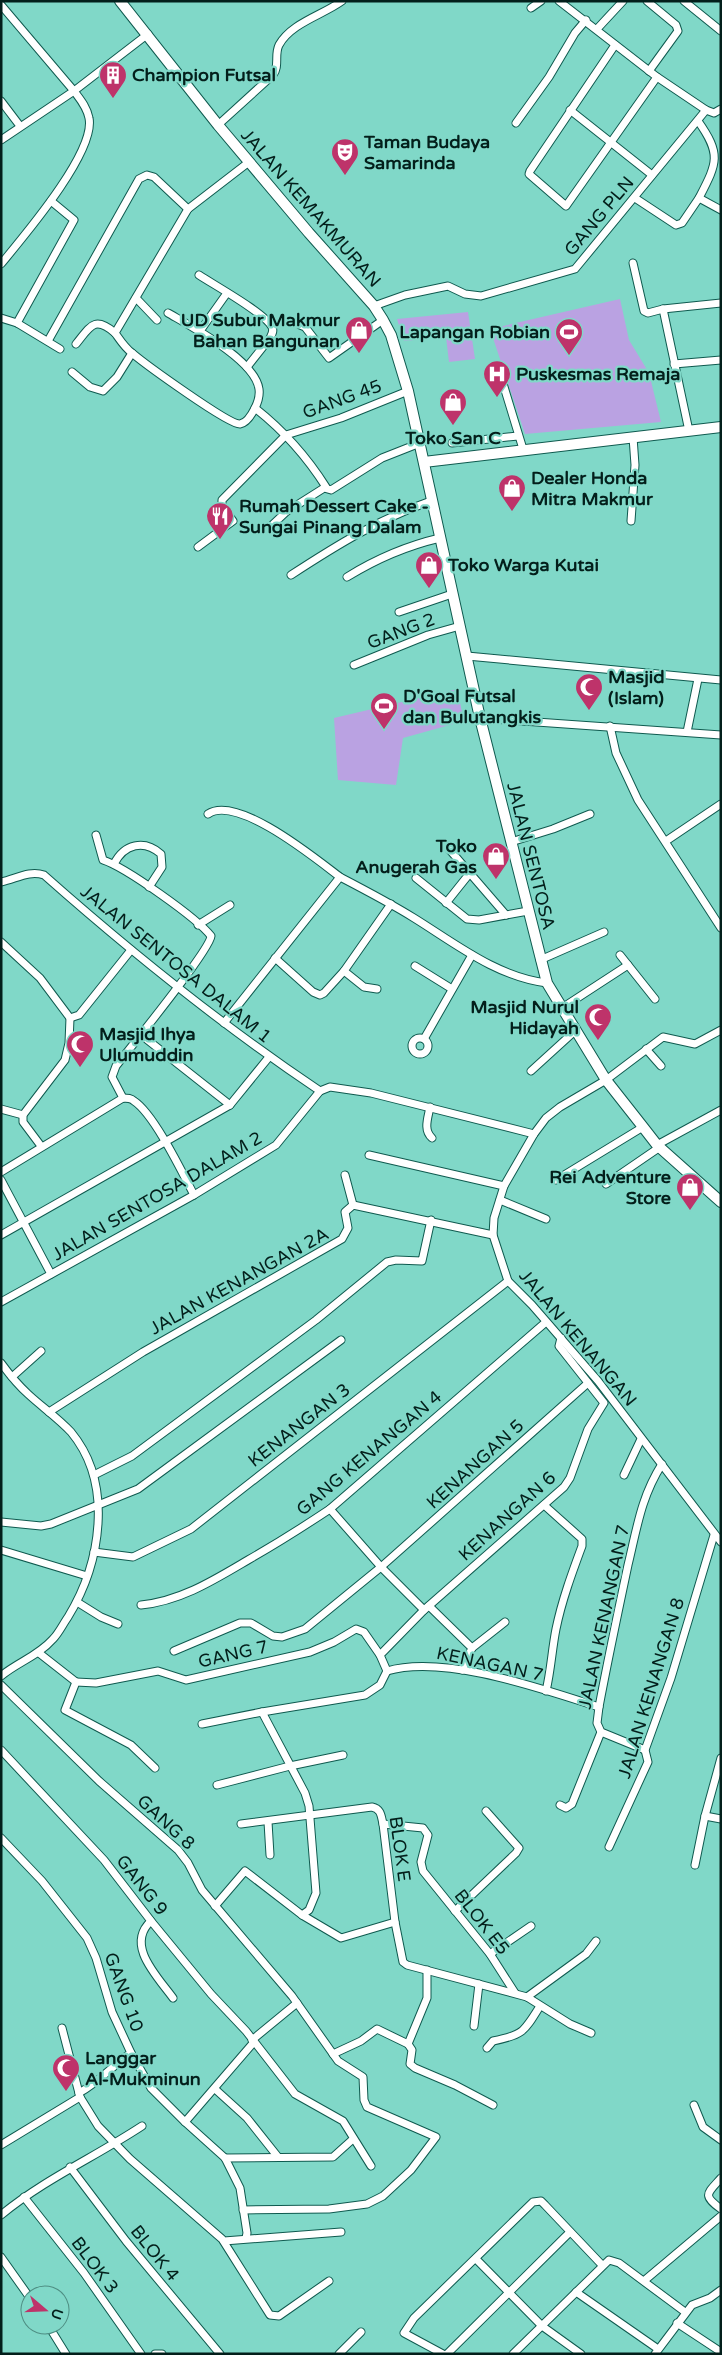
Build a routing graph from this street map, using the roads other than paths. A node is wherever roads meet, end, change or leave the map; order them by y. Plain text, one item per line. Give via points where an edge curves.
1 (120, 1) edge
2 (342, 1) edge
3 (541, 1) edge
4 (559, 1) edge
5 (623, 1) edge
6 (648, 1) edge
7 (684, 1) edge
8 (1, 5) edge
9 (531, 8) dead end
10 (586, 20) junction
11 (597, 29) junction
12 (721, 30) edge
13 (148, 34) junction
14 (615, 45) junction
15 (649, 71) junction
16 (657, 77) junction
17 (74, 91) junction
18 (1, 101) edge
19 (721, 109) edge
20 (570, 110) junction
21 (706, 110) junction
22 (698, 120) junction
23 (516, 123) dead end
24 (218, 125) junction
25 (20, 126) junction
26 (1, 140) edge
27 (611, 144) junction
28 (249, 162) junction
29 (652, 175) junction
30 (635, 198) junction
31 (699, 198) junction
32 (51, 201) junction
33 (188, 209) junction
34 (721, 210) edge
35 (633, 263) dead end
36 (1, 264) edge
37 (199, 275) dead end
38 (227, 293) junction
39 (136, 298) junction
40 (721, 303) edge
41 (374, 306) junction
42 (663, 309) junction
43 (168, 313) dead end
44 (1, 318) edge
45 (156, 320) dead end
46 (383, 320) junction
47 (17, 323) junction
48 (300, 325) dead end
49 (200, 331) junction
50 (115, 333) junction
51 (48, 341) junction
52 (76, 344) dead end
53 (60, 349) dead end
54 (132, 353) junction
55 (721, 360) edge
56 (674, 364) junction
57 (247, 367) junction
58 (72, 372) dead end
59 (501, 377) dead end
60 (408, 391) junction
61 (255, 408) junction
62 (721, 427) edge
63 (689, 431) junction
64 (286, 435) junction
65 (518, 436) junction
66 (633, 437) junction
67 (420, 443) junction
68 (452, 443) dead end
69 (523, 449) junction
70 (424, 462) junction
71 (326, 487) junction
72 (431, 501) junction
73 (631, 520) dead end
74 (269, 528) dead end
75 (440, 538) junction
76 (198, 547) dead end
77 (291, 575) dead end
78 (347, 577) dead end
79 (452, 594) junction
80 (399, 612) dead end
81 (460, 626) junction
82 (467, 656) junction
83 (354, 665) dead end
84 (698, 679) junction
85 (721, 680) edge
86 (480, 718) junction
87 (610, 726) junction
88 (687, 732) junction
89 (721, 735) edge
90 (721, 804) edge
91 (208, 814) dead end
92 (590, 814) dead end
93 (96, 835) dead end
94 (666, 841) junction
95 (511, 842) junction
96 (449, 849) dead end
97 (114, 864) junction
98 (470, 873) junction
99 (340, 877) junction
100 (416, 878) dead end
101 (1, 882) edge
102 (149, 887) junction
103 (446, 903) junction
104 (391, 904) junction
105 (230, 906) dead end
106 (528, 911) junction
107 (506, 914) junction
108 (718, 916) edge
109 (198, 925) junction
110 (721, 928) edge
111 (604, 932) dead end
112 (1, 942) edge
113 (131, 950) junction
114 (472, 955) junction
115 (620, 955) dead end
116 (275, 958) junction
117 (540, 960) junction
118 (415, 966) dead end
119 (628, 966) junction
120 (344, 972) junction
121 (547, 983) junction
122 (177, 987) junction
123 (377, 989) dead end
124 (452, 989) junction
125 (655, 1000) dead end
126 (562, 1008) junction
127 (70, 1018) junction
128 (224, 1023) junction
129 (576, 1030) junction
130 (721, 1030) edge
131 (140, 1034) junction
132 (424, 1039) dead end
133 (646, 1049) junction
134 (269, 1057) junction
135 (661, 1066) dead end
136 (530, 1071) dead end
137 (606, 1080) junction
138 (320, 1091) junction
139 (123, 1098) junction
140 (230, 1106) junction
141 (430, 1108) junction
142 (1, 1109) edge
143 (721, 1110) edge
144 (23, 1115) junction
145 (643, 1127) junction
146 (534, 1134) junction
147 (432, 1138) dead end
148 (166, 1142) junction
149 (41, 1146) junction
150 (658, 1146) junction
151 (369, 1155) dead end
152 (1, 1172) edge
153 (345, 1174) dead end
154 (1, 1180) edge
155 (556, 1180) dead end
156 (606, 1184) dead end
157 (504, 1186) junction
158 (194, 1195) junction
159 (719, 1198) edge
160 (500, 1200) junction
161 (353, 1205) junction
162 (546, 1219) dead end
163 (430, 1220) junction
164 (23, 1222) junction
165 (1, 1235) edge
166 (493, 1235) junction
167 (51, 1274) junction
168 (508, 1281) junction
169 (1, 1302) edge
170 (546, 1322) junction
171 (561, 1338) junction
172 (341, 1340) dead end
173 (41, 1351) dead end
174 (1, 1363) edge
175 (12, 1377) junction
176 (588, 1383) junction
177 (49, 1412) junction
178 (641, 1439) junction
179 (662, 1464) junction
180 (94, 1474) junction
181 (624, 1474) dead end
182 (544, 1505) junction
183 (98, 1507) junction
184 (330, 1510) junction
185 (1, 1522) edge
186 (714, 1535) junction
187 (721, 1542) edge
188 (1, 1550) edge
189 (94, 1552) junction
190 (381, 1567) junction
191 (87, 1576) junction
192 (77, 1602) junction
193 (141, 1605) dead end
194 (426, 1608) junction
195 (505, 1622) dead end
196 (118, 1624) dead end
197 (472, 1648) junction
198 (174, 1651) dead end
199 (39, 1653) junction
200 (380, 1655) junction
201 (462, 1670) junction
202 (387, 1671) junction
203 (1, 1676) edge
204 (76, 1682) junction
205 (1, 1685) edge
206 (546, 1691) junction
207 (599, 1707) junction
208 (262, 1712) junction
209 (202, 1724) dead end
210 (602, 1732) junction
211 (1, 1750) edge
212 (645, 1750) junction
213 (343, 1755) dead end
214 (721, 1758) edge
215 (290, 1766) junction
216 (155, 1768) dead end
217 (719, 1769) edge
218 (217, 1785) dead end
219 (560, 1805) dead end
220 (486, 1811) dead end
221 (311, 1816) junction
222 (705, 1816) junction
223 (721, 1819) edge
224 (268, 1822) junction
225 (241, 1824) dead end
226 (383, 1824) junction
227 (1, 1838) edge
228 (609, 1847) dead end
229 (270, 1855) dead end
230 (695, 1865) dead end
231 (215, 1906) junction
232 (455, 1912) junction
233 (302, 1916) junction
234 (151, 1921) junction
235 (395, 1922) junction
236 (531, 1926) dead end
237 (596, 1940) dead end
238 (490, 1954) junction
239 (427, 1970) junction
240 (479, 1984) junction
241 (515, 1993) junction
242 (527, 1997) junction
243 (173, 1998) dead end
244 (297, 2003) junction
245 (540, 2006) junction
246 (474, 2026) dead end
247 (62, 2028) dead end
248 (591, 2033) dead end
249 (253, 2041) junction
250 (408, 2044) junction
251 (487, 2048) dead end
252 (131, 2053) junction
253 (333, 2054) junction
254 (215, 2089) junction
255 (80, 2095) junction
256 (493, 2105) dead end
257 (694, 2105) dead end
258 (185, 2122) junction
259 (142, 2126) dead end
260 (353, 2139) junction
261 (721, 2140) edge
262 (114, 2144) junction
263 (1, 2145) edge
264 (278, 2157) junction
265 (226, 2158) junction
266 (371, 2166) dead end
267 (70, 2167) junction
268 (721, 2178) edge
269 (24, 2197) junction
270 (721, 2209) edge
271 (243, 2210) junction
272 (1, 2215) edge
273 (721, 2216) edge
274 (341, 2232) dead end
275 (570, 2232) junction
276 (246, 2238) junction
277 (224, 2241) junction
278 (1, 2257) edge
279 (476, 2259) junction
280 (602, 2265) junction
281 (644, 2280) junction
282 (329, 2281) dead end
283 (21, 2285) edge
284 (721, 2290) edge
285 (576, 2292) junction
286 (508, 2293) junction
287 (685, 2312) junction
288 (677, 2322) junction
289 (542, 2326) junction
290 (361, 2332) dead end
291 (54, 2335) edge
292 (657, 2352) edge
293 (717, 2352) edge
294 (66, 2354) edge
295 (141, 2354) edge
296 (155, 2354) edge
297 (162, 2354) edge
298 (220, 2354) edge
299 (339, 2354) edge
300 (443, 2354) edge
301 (448, 2354) edge
302 (513, 2354) edge
303 (581, 2354) edge

1 - 13 street, JALAN KEMAKMURAN
2 - 24 street via 291,32 278,47 277,67 273,75
3 - 9 street
4 - 10 street
5 - 11 street
6 - 15 street via 676,25 678,31
7 - 12 street
8 - 17 street
10 - 11 street
10 - 23 street
11 - 14 street
13 - 17 street
13 - 24 street, JALAN KEMAKMURAN
14 - 15 street
14 - 20 street
15 - 16 street
16 - 21 street
16 - 27 street
17 - 25 street
17 - 32 street via 90,119 85,142
18 - 25 street
19 - 21 street via 714,113
20 - 27 street
20 - 27 street via 531,168 530,174 538,183 566,206
21 - 22 street, GANG PLN
22 - 29 street, GANG PLN
22 - 31 street via 708,133 716,154 714,168
24 - 28 street, JALAN KEMAKMURAN
25 - 26 street
27 - 29 street
28 - 33 street
28 - 41 street, JALAN KEMAKMURAN
29 - 30 street, GANG PLN
30 - 31 street via 670,223 679,225
30 - 41 street, GANG PLN via 570,272 481,296 465,294 448,286 405,295
31 - 34 street
32 - 36 street
32 - 47 street via 74,220
33 - 39 street
33 - 51 street via 154,177 147,175 139,179
35 - 42 street via 644,311
37 - 38 street
38 - 49 street
38 - 57 street via 259,315 272,329 270,338
39 - 45 street
39 - 50 street
40 - 42 street
41 - 46 street, JALAN KEMAKMURAN
42 - 56 street
43 - 49 street
44 - 47 street
46 - 48 street via 330,358
46 - 60 street, JALAN KEMAKMURAN
47 - 51 street
49 - 57 street
50 - 52 street via 107,326 93,324
50 - 54 street
51 - 53 street
54 - 58 street via 117,377 103,391 90,387
54 - 61 street via 232,422 245,422
55 - 56 street
56 - 63 street
57 - 61 street via 259,390
59 - 65 street
60 - 64 street, GANG 45 via 341,418
60 - 67 street, JALAN KEMAKMURAN
61 - 64 street
62 - 63 street
63 - 66 street
64 - 71 street
64 - 76 street via 222,500 222,506 233,522
65 - 68 street
65 - 69 street
66 - 69 street
66 - 73 street via 635,465
67 - 70 street, JALAN KEMAKMURAN
67 - 71 street via 382,458 331,490
69 - 70 street
70 - 72 street, JALAN SENTOSA
71 - 74 street via 286,512
72 - 75 street, JALAN SENTOSA
72 - 77 street via 399,512 337,545
75 - 78 street via 376,560
75 - 79 street, JALAN SENTOSA
79 - 80 street
79 - 81 street, JALAN SENTOSA
81 - 82 street, JALAN SENTOSA
81 - 83 street, GANG 2
82 - 84 street
82 - 86 street, JALAN SENTOSA
84 - 85 street
84 - 88 street
86 - 87 street
86 - 95 street, JALAN SENTOSA
87 - 88 street
87 - 94 street via 625,774
88 - 89 street
90 - 94 street
91 - 99 street via 214,810 239,812 308,853
92 - 95 street
93 - 97 street via 101,857
94 - 108 street
95 - 106 street, JALAN SENTOSA
96 - 98 street
97 - 102 street
97 - 102 street via 118,856 130,847 144,844 154,847 161,854 162,867
98 - 103 street
98 - 107 street
99 - 104 street
99 - 116 street
100 - 103 street
101 - 113 street, JALAN SENTOSA DALAM 1 via 36,872 44,875
102 - 109 street
103 - 107 street via 467,919 479,920
104 - 114 street
104 - 120 street
105 - 109 street
106 - 107 street
106 - 117 street, JALAN SENTOSA
108 - 110 street
109 - 122 street via 211,936 210,941
111 - 117 street
112 - 127 street via 40,978
113 - 122 street, JALAN SENTOSA DALAM 1
113 - 127 street via 79,1015
114 - 121 street via 530,981
114 - 124 street
115 - 119 street
116 - 120 street via 320,995
116 - 128 street
117 - 121 street, JALAN SENTOSA
118 - 124 street
119 - 125 street
119 - 126 street
120 - 123 street via 364,987
121 - 126 street, JALAN SENTOSA
122 - 128 street, JALAN SENTOSA DALAM 1
122 - 131 street
124 - 132 street
126 - 129 street, JALAN SENTOSA
127 - 144 street via 65,1060
128 - 134 street, JALAN SENTOSA DALAM 1
129 - 136 street
129 - 137 street, JALAN SENTOSA
130 - 133 street, JALAN KENANGAN via 695,1044 663,1037
131 - 139 street via 113,1071 112,1077
131 - 140 street
133 - 135 street
133 - 137 street, JALAN KENANGAN
134 - 138 street, JALAN SENTOSA DALAM 1
134 - 140 street
137 - 145 street, JALAN SENTOSA
137 - 146 street, JALAN KENANGAN via 560,1107
138 - 141 street via 330,1086
138 - 158 street, JALAN SENTOSA DALAM 2 via 276,1146
139 - 148 street via 136,1102
139 - 149 street
140 - 148 street
141 - 146 street
141 - 147 street via 427,1132
142 - 144 street
143 - 150 street
144 - 149 street via 23,1122
145 - 150 street, JALAN SENTOSA
145 - 155 street
146 - 157 street, JALAN KENANGAN
148 - 158 street
148 - 164 street
149 - 152 street
150 - 156 street
150 - 159 street, JALAN SENTOSA
151 - 157 street
153 - 161 street
154 - 164 street
157 - 160 street, JALAN KENANGAN
158 - 167 street, JALAN SENTOSA DALAM 2
160 - 162 street
160 - 166 street, JALAN KENANGAN
161 - 163 street
161 - 177 street, JALAN KENANGAN 2A via 345,1212 348,1228 342,1239 143,1352
163 - 166 street
163 - 180 street via 422,1261 387,1262 316,1320 132,1456
164 - 165 street
164 - 167 street
166 - 168 street, JALAN KENANGAN
167 - 169 street, JALAN SENTOSA DALAM 2
168 - 170 street, JALAN KENANGAN
168 - 189 street, KENANGAN 3 via 191,1529 133,1557
170 - 171 street, JALAN KENANGAN
170 - 184 street, GANG KENANGAN 4
171 - 176 street, KENANGAN 6 via 559,1346
171 - 178 street, JALAN KENANGAN via 607,1392
172 - 183 street via 138,1489
173 - 175 street
174 - 175 street
175 - 177 street
176 - 182 street, KENANGAN 6 via 604,1399 603,1406 588,1429 566,1484
176 - 190 street, KENANGAN 5
177 - 180 street via 70,1431 88,1458
178 - 179 street, JALAN KENANGAN
178 - 181 street
179 - 186 street, JALAN KENANGAN
179 - 207 street, JALAN KENANGAN 7 via 648,1486 641,1509
180 - 183 street
182 - 194 street, KENANGAN 6
182 - 206 street via 582,1539 558,1618
183 - 185 street via 41,1526
183 - 189 street
184 - 190 street
184 - 193 street, GANG KENANGAN 4 via 196,1590
186 - 187 street, JALAN KENANGAN
186 - 212 street, JALAN KENANGAN 8 via 671,1678
188 - 191 street
189 - 191 street
190 - 194 street
190 - 198 street, KENANGAN 5 via 299,1633 273,1636 252,1623 244,1622
191 - 192 street
192 - 196 street
192 - 199 street via 55,1637
194 - 197 street
194 - 200 street, KENANGAN 6
195 - 197 street
197 - 201 street
199 - 203 street
199 - 204 street
200 - 202 street
200 - 204 street, GANG 7 via 364,1632 356,1629 310,1652 186,1680 158,1672 96,1683
201 - 202 street, KENAGAN 7 via 415,1665
201 - 206 street, KENAGAN 7
202 - 208 street via 380,1686 365,1695
204 - 216 street via 65,1710 131,1746
205 - 231 street, GANG 8 via 99,1781 171,1842
206 - 207 street, KENAGAN 7
207 - 210 street, JALAN KENANGAN 7 via 597,1723
208 - 209 street
208 - 215 street
210 - 212 street, JALAN KENANGAN 7
210 - 219 street via 572,1804 566,1808
211 - 234 street, GANG 9 via 104,1860
212 - 228 street, JALAN KENANGAN 8 via 648,1762
213 - 215 street
214 - 217 street
215 - 218 street
215 - 221 street via 305,1794
217 - 222 street
220 - 232 street via 519,1848
221 - 224 street
221 - 226 street, BLOK E via 372,1807 381,1812
221 - 233 street via 316,1893 310,1910
222 - 223 street
222 - 230 street
224 - 225 street
224 - 229 street
226 - 232 street, BLOK E5 via 423,1828 428,1835 421,1862 423,1871
226 - 235 street, BLOK E
227 - 252 street, GANG 10 via 42,1881 87,1938 112,2012
231 - 233 street via 246,1871
231 - 244 street, GANG 8
232 - 238 street, BLOK E5
233 - 235 street via 341,1938
234 - 243 street via 140,1936 143,1954
234 - 249 street, GANG 9
235 - 239 street, BLOK E via 403,1962
236 - 238 street
237 - 242 street via 586,1954
238 - 241 street, BLOK E5
239 - 240 street
239 - 250 street via 427,1998
240 - 241 street
240 - 246 street
241 - 242 street
242 - 245 street
244 - 249 street
244 - 253 street, GANG 8
245 - 248 street
245 - 251 street via 521,2033 492,2041
247 - 255 street
249 - 254 street
249 - 260 street, GANG 9 via 295,2094 343,2121
250 - 253 street via 377,2029 361,2041
250 - 256 street via 412,2047 411,2066
252 - 255 street
252 - 258 street, GANG 10 via 151,2088
253 - 271 street, GANG 8 via 343,2065 363,2077 367,2106 436,2137 411,2170 368,2204 329,2209
254 - 258 street
254 - 264 street via 247,2118
255 - 262 street via 98,2126
255 - 263 street
257 - 261 street via 703,2127
258 - 265 street, GANG 10
259 - 262 street
260 - 264 street via 333,2157
260 - 266 street, GANG 9
262 - 267 street
262 - 277 street
264 - 265 street
265 - 271 street, GANG 10 via 240,2188
267 - 269 street
267 - 298 street, BLOK 4 via 126,2241
268 - 270 street via 708,2196
269 - 272 street
269 - 295 street, BLOK 3 via 84,2273
271 - 276 street, GANG 10
273 - 281 street
274 - 276 street
275 - 279 street via 537,2200
275 - 280 street
275 - 286 street
276 - 277 street
277 - 282 street via 272,2316 279,2316
278 - 283 street
279 - 286 street
279 - 300 street via 414,2318 404,2333
280 - 281 street via 609,2260 614,2261
280 - 285 street
281 - 287 street
284 - 287 street
285 - 289 street
285 - 292 street
286 - 289 street
286 - 301 street
287 - 288 street
288 - 292 street
288 - 293 street
289 - 302 street
289 - 303 street
290 - 299 street
291 - 294 street
296 - 297 street

